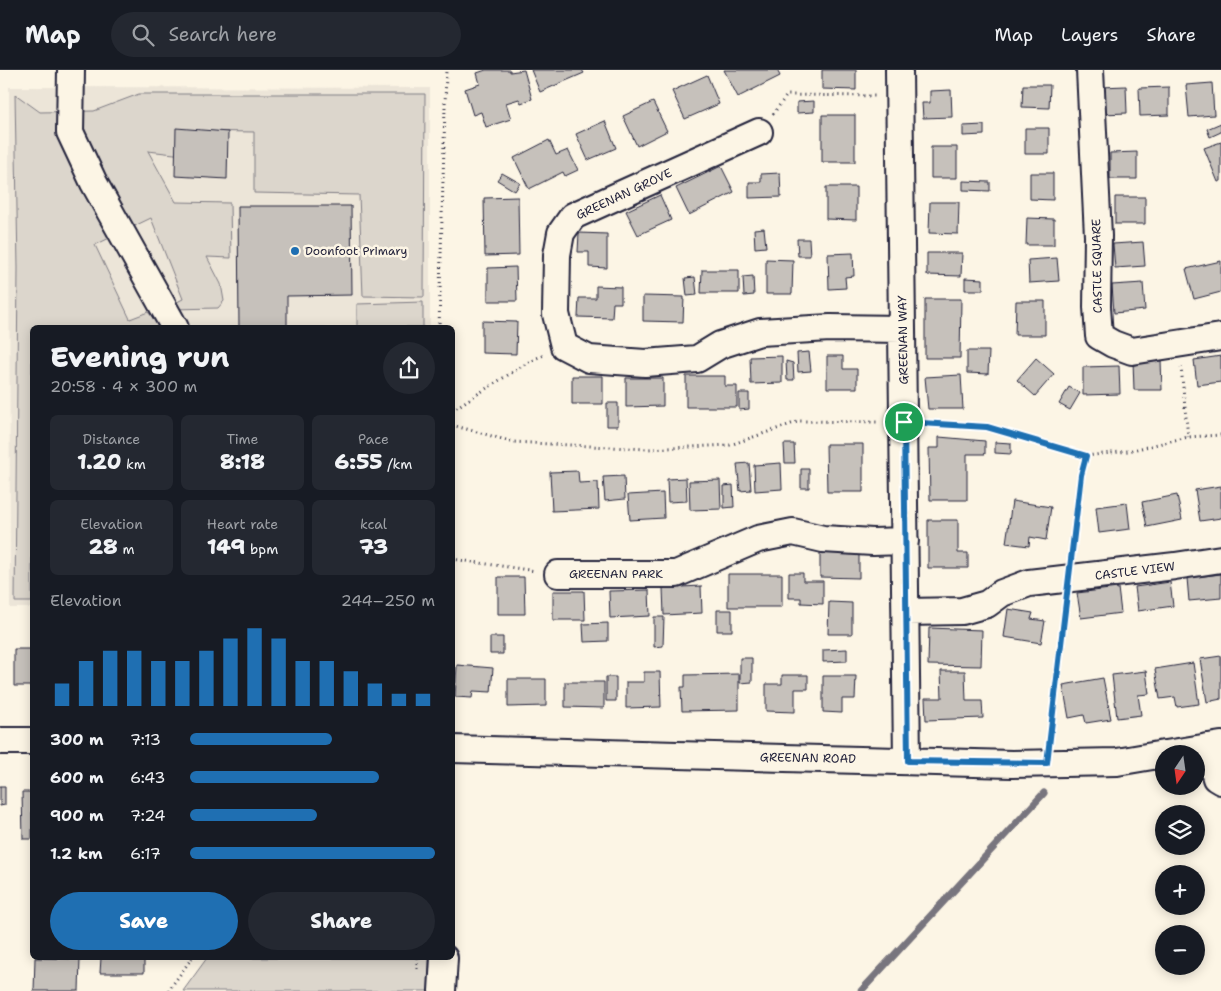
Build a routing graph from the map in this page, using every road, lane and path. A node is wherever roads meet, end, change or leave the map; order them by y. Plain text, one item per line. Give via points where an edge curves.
1 (71, 70) edge
2 (446, 70) edge
3 (899, 70) edge
4 (1090, 70) edge
5 (900, 96) junction
6 (759, 132) joint
7 (173, 325) edge
8 (439, 325) edge
9 (902, 329) junction
10 (1221, 337) edge
11 (1178, 344) junction
12 (564, 346) junction
13 (455, 408) edge
14 (904, 422) junction
15 (455, 426) edge
16 (1221, 435) edge
17 (1188, 437) junction
18 (1086, 456) junction
19 (905, 540) junction
20 (455, 559) edge
21 (1221, 559) edge
22 (558, 574) joint
23 (1069, 578) junction
24 (906, 612) junction
25 (0, 741) edge
26 (30, 742) edge
27 (1214, 746) edge
28 (455, 749) edge
29 (1155, 756) edge
30 (908, 761) junction
31 (1047, 763) junction
32 (1221, 781) edge
33 (191, 960) edge
34 (444, 960) edge
35 (168, 991) edge
36 (442, 991) edge

1 - 7 street via 70,132 94,183
2 - 8 path
3 - 5 street, GREENAN WAY
4 - 11 street, CASTLE SQUARE via 1099,336 1132,350
5 - 6 path via 787,94
5 - 9 street, GREENAN WAY
6 - 12 street, GREENAN GROVE via 573,216 561,233 556,255 556,314
9 - 12 street via 830,328 760,332 720,345 698,359 645,363 589,359
9 - 14 street, GREENAN WAY
10 - 11 street, CASTLE SQUARE
11 - 17 path
12 - 13 path via 532,360
14 - 15 path via 800,421 730,445 647,449 513,442
14 - 18 path via 987,427
14 - 19 street, GREENAN WAY
16 - 17 path
17 - 18 path via 1128,451
18 - 23 path
19 - 22 street, GREENAN PARK via 873,542 793,532 758,538 676,574
19 - 24 street, GREENAN WAY
20 - 22 path
21 - 23 street, CASTLE VIEW
23 - 24 street, CASTLE VIEW via 1030,583 1002,593 987,604 962,611
23 - 31 path
24 - 30 street, GREENAN WAY
25 - 26 street
27 - 32 street via 1216,778
28 - 30 street, GREENAN ROAD
29 - 31 street, GREENAN ROAD via 1117,762
30 - 31 street, GREENAN ROAD
33 - 35 path
34 - 36 street

